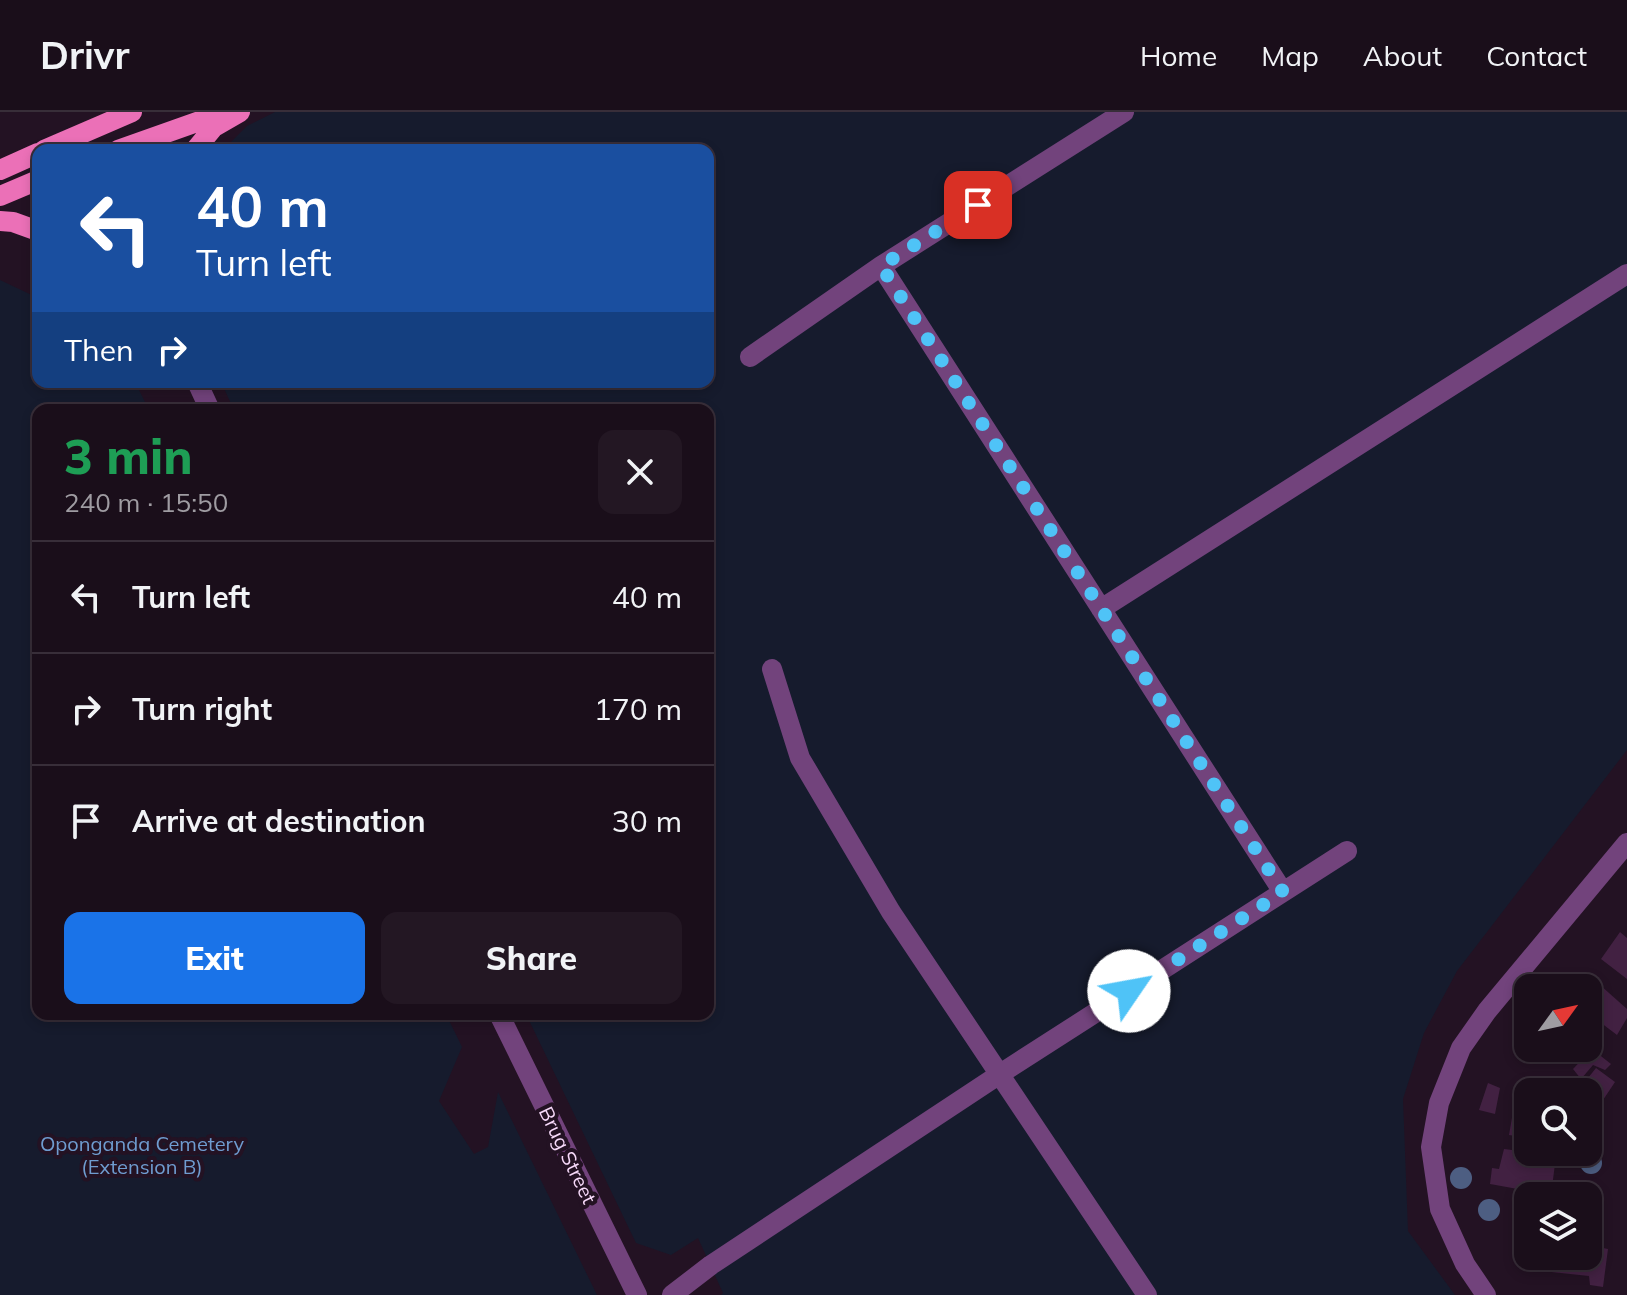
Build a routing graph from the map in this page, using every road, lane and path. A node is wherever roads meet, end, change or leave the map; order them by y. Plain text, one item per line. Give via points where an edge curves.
1 (132, 112) edge
2 (225, 112) edge
3 (240, 112) edge
4 (1124, 112) edge
5 (83, 142) edge
6 (135, 144) edge
7 (200, 144) edge
8 (32, 156) edge
9 (0, 170) edge
10 (32, 183) edge
11 (0, 196) edge
12 (0, 221) edge
13 (32, 229) edge
14 (881, 266) junction
15 (1627, 274) edge
16 (750, 357) dead end
17 (1101, 609) junction
18 (772, 669) dead end
19 (1627, 843) edge
20 (1347, 851) dead end
21 (1283, 892) junction
22 (502, 1020) edge
23 (1000, 1074) junction
24 (637, 1295) edge
25 (672, 1295) edge
26 (1147, 1295) edge
27 (1486, 1295) edge

1 - 5 main road
2 - 6 main road
3 - 7 main road via 214,127
4 - 14 street
8 - 9 main road
10 - 11 main road
12 - 13 main road
14 - 16 street
14 - 17 street
15 - 17 street
17 - 21 street
18 - 23 street via 800,758 891,912
19 - 27 street via 1487,1011 1461,1048 1439,1103 1431,1147 1440,1209
20 - 21 street
21 - 23 street
22 - 24 street, Brug Street
23 - 25 street
23 - 26 street

